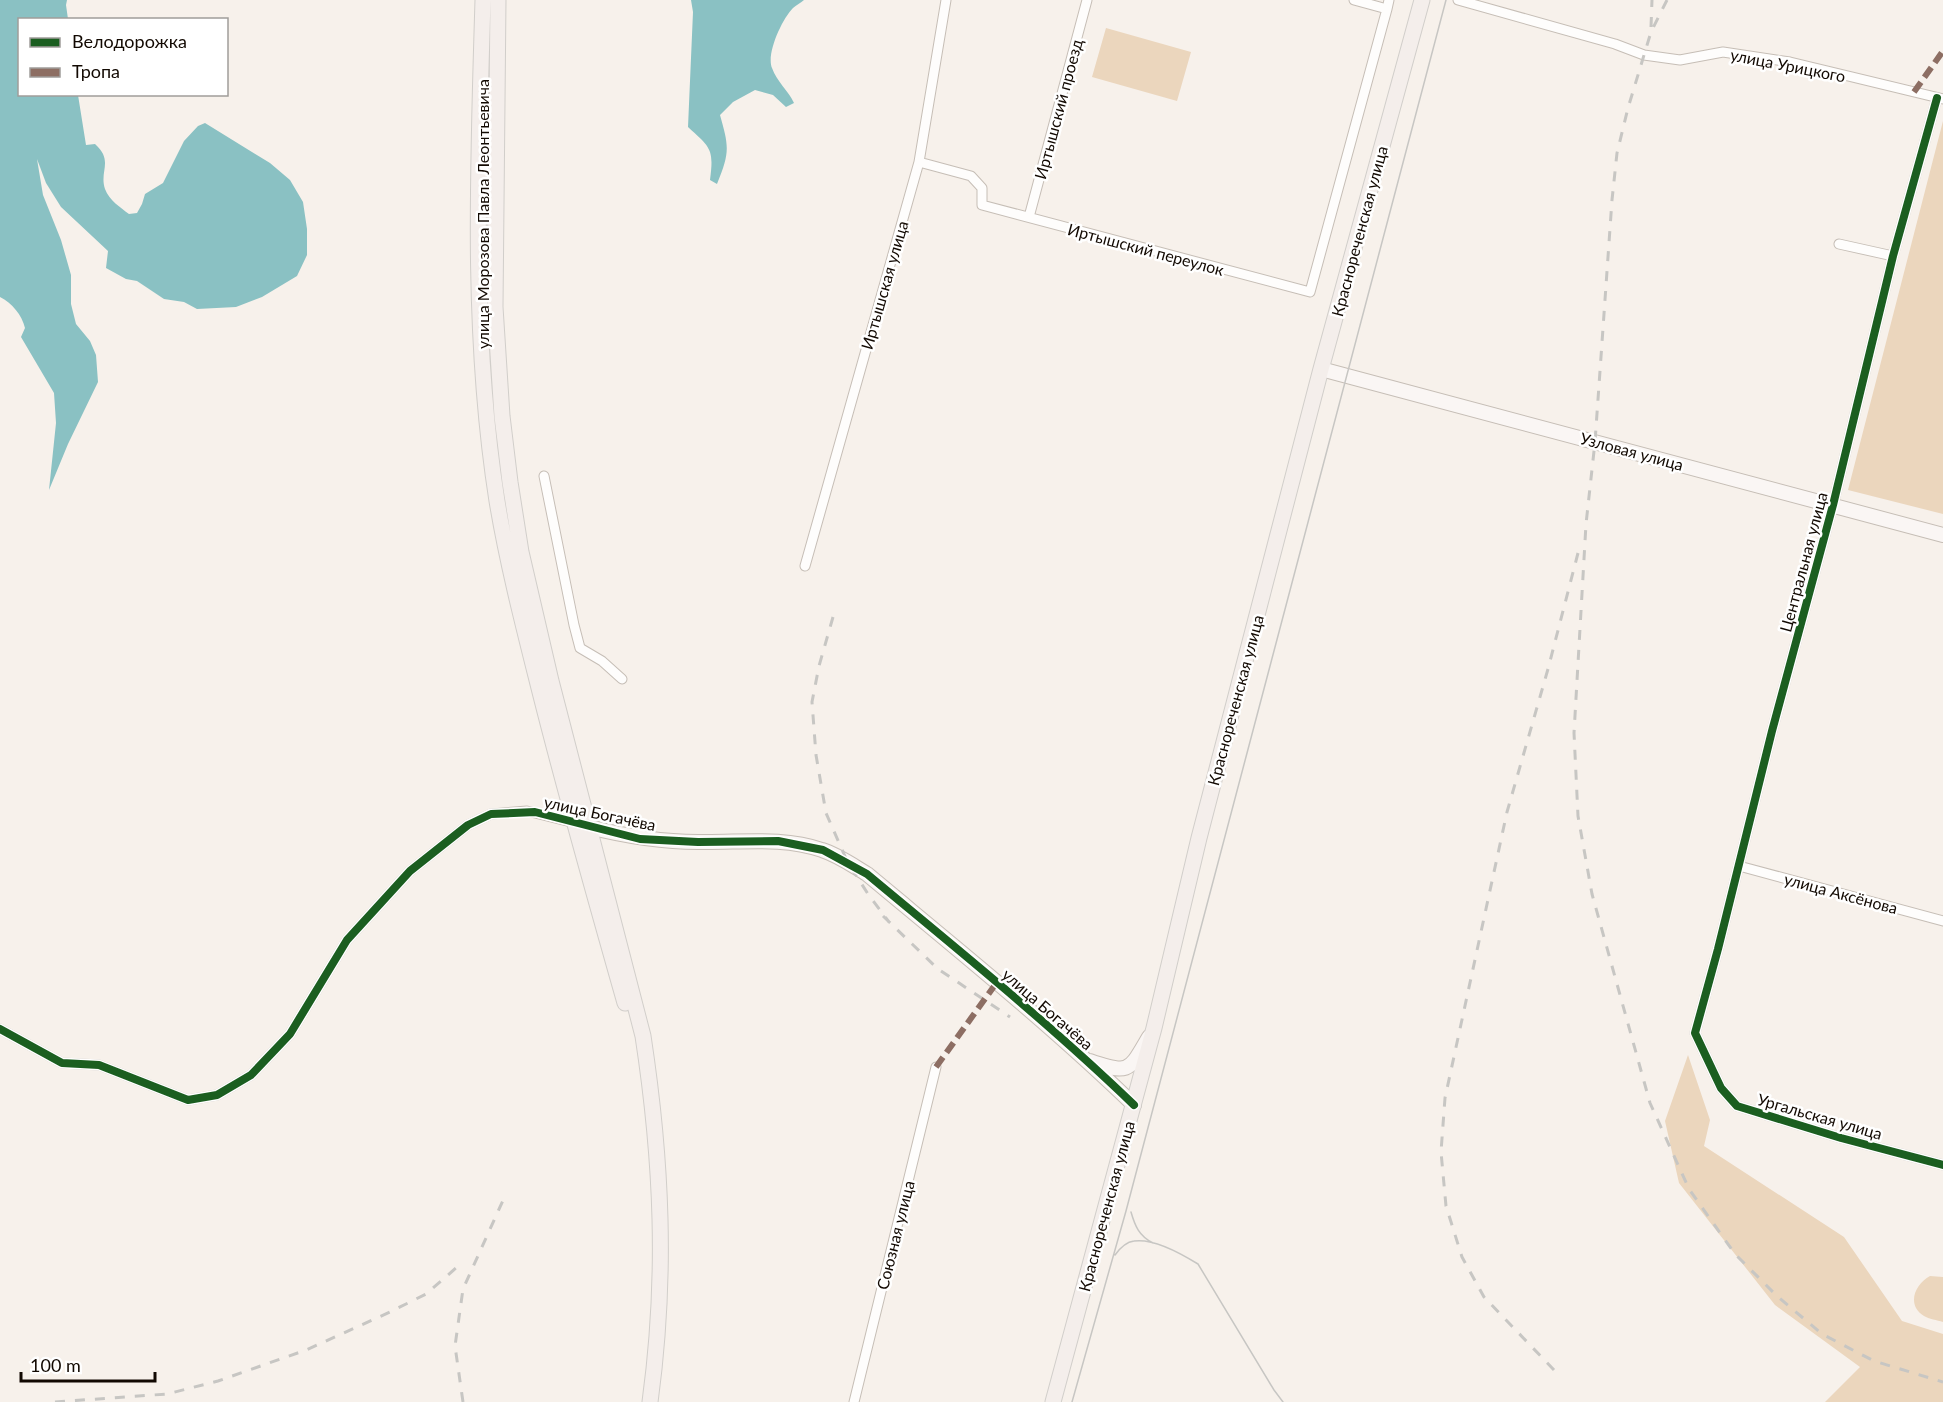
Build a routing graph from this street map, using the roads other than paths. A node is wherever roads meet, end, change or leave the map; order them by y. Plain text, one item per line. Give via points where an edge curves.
1 (483, 0) edge
2 (498, 0) edge
3 (946, 0) edge
4 (1087, 0) edge
5 (1353, 0) edge
6 (1422, 0) edge
7 (1458, 0) edge
8 (1388, 4) edge
9 (1940, 98) edge
10 (919, 162) junction
11 (1029, 217) junction
12 (1839, 244) dead end
13 (1893, 256) junction
14 (1322, 369) junction
15 (544, 476) dead end
16 (1833, 505) junction
17 (1943, 535) edge
18 (805, 566) dead end
19 (622, 679) dead end
20 (582, 825) junction
21 (1739, 866) junction
22 (1943, 921) edge
23 (1154, 1028) junction
24 (0, 1029) edge
25 (1695, 1033) joint
26 (1086, 1059) junction
27 (936, 1067) dead end
28 (1134, 1105) junction
29 (1943, 1165) edge
30 (650, 1402) edge
31 (854, 1402) edge
32 (1053, 1402) edge

1 - 20 main road, улица Морозова Павла Леонтьевича via 480,316 491,456 516,596
2 - 20 main road, улица Морозова Павла Леонтьевича via 495,307 506,445 521,552
3 - 10 street, Иртышская улица
4 - 11 street, Иртышский проезд
5 - 8 street
6 - 14 main road, Краснореченская улица
7 - 9 street, улица Урицкого via 1644,55 1680,60 1724,52 1790,62
8 - 11 street, Иртышский переулок via 1310,292
9 - 13 street, Центральная улица
10 - 11 street, Иртышский переулок via 971,176 982,188 982,205
10 - 18 street, Иртышская улица
12 - 13 street
13 - 16 street, Центральная улица
14 - 16 street, Узловая улица
14 - 23 main road, Краснореченская улица via 1198,838
15 - 19 street via 580,648
16 - 17 street, Узловая улица
16 - 21 street, Центральная улица
20 - 24 street, улица Богачёва via 527,811 491,814 468,825 410,871 347,940 290,1034 251,1075 217,1095 188,1100 99,1065 62,1063
20 - 26 street, улица Богачёва via 640,838 778,841 823,850 867,874
20 - 30 main road, улица Морозова Павла Леонтьевича via 644,1036 652,1092 660,1173 662,1262
21 - 22 street, улица Аксёнова
21 - 25 street, Центральная улица
23 - 26 street via 1127,1068 1115,1069
23 - 28 main road, Краснореченская улица
25 - 29 street, Ургальская улица via 1721,1088 1737,1106
26 - 28 street, улица Богачёва
27 - 31 street, Союзная улица
28 - 32 main road, Краснореченская улица

